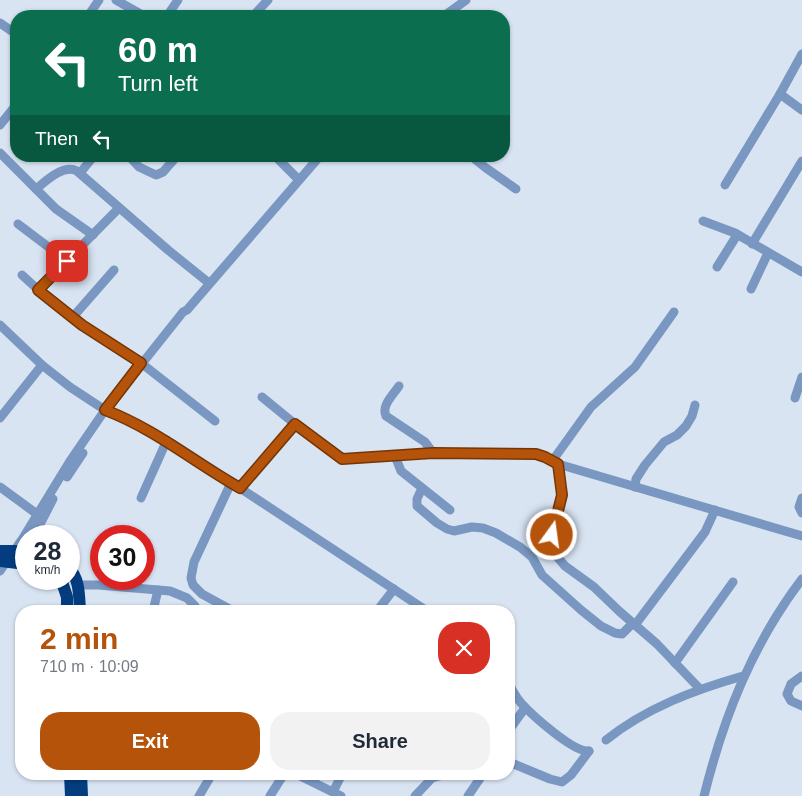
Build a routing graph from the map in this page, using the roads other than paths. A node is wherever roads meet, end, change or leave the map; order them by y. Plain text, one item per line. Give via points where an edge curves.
1 (116, 0) edge
2 (268, 0) edge
3 (466, 0) edge
4 (134, 10) edge
5 (259, 10) edge
6 (452, 10) edge
7 (802, 54) edge
8 (780, 94) junction
9 (802, 110) edge
10 (10, 113) edge
11 (0, 125) edge
12 (0, 153) edge
13 (802, 161) edge
14 (89, 162) edge
15 (134, 162) edge
16 (172, 162) edge
17 (280, 162) edge
18 (315, 162) edge
19 (478, 162) edge
20 (80, 173) junction
21 (299, 180) junction
22 (726, 185) dead end
23 (36, 189) junction
24 (516, 189) dead end
25 (120, 208) junction
26 (703, 221) dead end
27 (18, 224) dead end
28 (737, 234) junction
29 (93, 235) junction
30 (752, 244) junction
31 (768, 254) junction
32 (67, 261) junction
33 (717, 267) dead end
34 (114, 270) dead end
35 (802, 272) edge
36 (22, 275) dead end
37 (209, 283) junction
38 (751, 289) dead end
39 (38, 290) junction
40 (674, 312) dead end
41 (72, 318) junction
42 (1, 329) edge
43 (42, 365) junction
44 (142, 365) junction
45 (802, 377) edge
46 (398, 386) dead end
47 (262, 397) dead end
48 (795, 398) dead end
49 (695, 405) dead end
50 (107, 410) junction
51 (0, 418) edge
52 (215, 421) dead end
53 (295, 424) junction
54 (166, 440) junction
55 (433, 453) junction
56 (395, 456) junction
57 (556, 462) junction
58 (231, 483) junction
59 (635, 486) junction
60 (0, 487) edge
61 (240, 488) junction
62 (422, 488) junction
63 (141, 498) dead end
64 (802, 498) edge
65 (450, 510) dead end
66 (715, 510) junction
67 (802, 513) edge
68 (37, 514) junction
69 (32, 525) edge
70 (39, 525) edge
71 (802, 536) edge
72 (0, 551) edge
73 (15, 556) edge
74 (15, 560) edge
75 (0, 571) edge
76 (802, 579) edge
77 (733, 582) dead end
78 (80, 585) edge
79 (394, 589) junction
80 (64, 590) edge
81 (78, 590) edge
82 (158, 590) junction
83 (798, 591) edge
84 (67, 605) edge
85 (80, 605) edge
86 (154, 605) edge
87 (193, 605) edge
88 (222, 605) edge
89 (382, 605) edge
90 (418, 605) edge
91 (634, 624) junction
92 (675, 663) junction
93 (743, 676) junction
94 (802, 676) edge
95 (700, 689) junction
96 (515, 695) edge
97 (802, 706) edge
98 (525, 708) junction
99 (515, 722) edge
100 (606, 740) dead end
101 (515, 765) edge
102 (70, 780) edge
103 (81, 780) edge
104 (208, 780) edge
105 (280, 780) edge
106 (308, 780) edge
107 (340, 780) edge
108 (430, 780) edge
109 (479, 780) edge
110 (337, 794) edge
111 (71, 796) edge
112 (82, 796) edge
113 (199, 796) edge
114 (270, 796) edge
115 (415, 796) edge
116 (468, 796) edge
117 (704, 796) edge

1 - 4 street
2 - 5 street
3 - 6 street
7 - 8 street
8 - 9 street
8 - 22 street
10 - 11 street
12 - 23 street
13 - 30 street
14 - 20 street
15 - 16 street via 139,168 156,175
17 - 21 street
18 - 21 street
19 - 24 street
20 - 23 street via 65,170
20 - 25 street
21 - 37 street
23 - 29 street via 63,215
25 - 29 street
25 - 37 street
26 - 28 street
27 - 32 street
28 - 30 street
28 - 33 street
29 - 32 street
30 - 31 street
31 - 35 street
31 - 38 street
32 - 39 street
34 - 41 street
36 - 39 street
37 - 44 street via 187,310 187,315
39 - 41 street
40 - 57 street via 635,367 591,407
41 - 44 street
42 - 43 street
43 - 50 street
43 - 51 street
44 - 50 street
44 - 52 street
45 - 48 street
46 - 55 street via 385,407 386,416 425,442
47 - 53 street
49 - 59 street via 686,426 664,442 645,465
50 - 54 street
50 - 68 street
50 - 70 street
53 - 56 street via 342,459
53 - 61 street
54 - 58 street
54 - 63 street
55 - 56 street
55 - 57 street via 527,453
56 - 62 street via 401,471
57 - 59 street
57 - 91 street via 562,495 552,535 553,552
58 - 61 street
58 - 88 street via 194,562 191,578 202,594
59 - 66 street
60 - 68 street
61 - 79 street
62 - 65 street
62 - 91 street via 418,506 442,527 454,531 477,527 496,533 530,555 546,579 601,626 622,634
64 - 67 street via 799,507
66 - 71 street
66 - 91 street via 705,532
68 - 69 street
72 - 73 highway
74 - 75 street
76 - 83 street
77 - 92 street
78 - 82 street
79 - 89 street
79 - 90 street
80 - 84 highway
81 - 85 highway
82 - 86 street
82 - 87 street via 187,598
83 - 93 street via 757,647
91 - 92 street
92 - 95 street
93 - 95 street
93 - 117 street
94 - 97 street via 791,684 787,694 791,701
95 - 100 street via 659,706
96 - 98 street
98 - 99 street
98 - 101 street via 579,750 589,752 562,782
102 - 111 highway
103 - 112 highway
104 - 113 street
105 - 114 street
106 - 110 street
107 - 110 street
108 - 115 street
109 - 116 street

